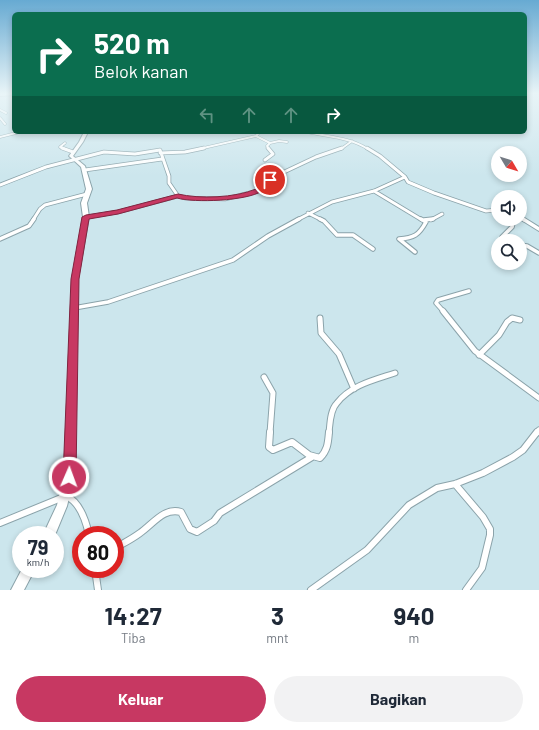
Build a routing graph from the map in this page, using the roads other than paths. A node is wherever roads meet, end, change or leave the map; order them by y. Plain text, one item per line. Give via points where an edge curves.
1 (3, 122) edge
2 (5, 124) dead end
3 (12, 134) edge
4 (85, 134) edge
5 (318, 134) edge
6 (256, 136) joint
7 (0, 137) edge
8 (352, 141) junction
9 (287, 142) dead end
10 (65, 143) dead end
11 (270, 143) junction
12 (160, 153) junction
13 (73, 156) junction
14 (162, 159) junction
15 (265, 160) dead end
16 (85, 170) junction
17 (405, 177) junction
18 (0, 185) edge
19 (374, 190) junction
20 (87, 194) junction
21 (178, 196) junction
22 (491, 211) edge
23 (308, 213) junction
24 (442, 214) dead end
25 (86, 217) junction
26 (424, 220) junction
27 (527, 221) edge
28 (512, 226) edge
29 (537, 226) edge
30 (539, 229) edge
31 (505, 234) edge
32 (0, 239) edge
33 (527, 246) edge
34 (373, 249) dead end
35 (415, 252) dead end
36 (539, 253) edge
37 (469, 291) dead end
38 (74, 308) junction
39 (320, 318) dead end
40 (520, 320) dead end
41 (479, 355) junction
42 (395, 373) dead end
43 (264, 377) dead end
44 (354, 389) junction
45 (539, 398) edge
46 (539, 430) edge
47 (312, 457) junction
48 (454, 484) junction
49 (66, 496) junction
50 (0, 523) edge
51 (52, 526) edge
52 (87, 526) edge
53 (124, 543) edge
54 (24, 578) edge
55 (96, 578) edge
56 (17, 590) edge
57 (98, 590) edge
58 (311, 590) edge
59 (466, 590) edge

1 - 2 street
3 - 7 street
4 - 13 highway
5 - 8 street
6 - 11 street
6 - 12 street via 185,152
8 - 17 street via 373,150
8 - 21 street via 339,150 316,157 282,173 254,192 225,199
9 - 11 street
10 - 13 street via 60,147
11 - 15 street via 267,146 273,154
12 - 13 street via 159,150 134,154 106,152
12 - 14 street
13 - 16 highway
13 - 18 street
14 - 16 street
14 - 21 street via 169,183
16 - 20 highway
17 - 19 street
17 - 22 street via 408,182 434,193
19 - 23 street via 332,202
19 - 26 street
20 - 25 highway via 84,203
20 - 32 street via 45,205 29,226
21 - 25 street via 118,212
23 - 34 street via 324,221 337,235 353,235
23 - 38 street via 233,260 108,302
24 - 26 street via 431,220
25 - 38 highway via 77,264
26 - 35 street via 426,223 421,232 399,240
27 - 29 street
28 - 31 street
29 - 30 street
33 - 36 street
37 - 41 street via 438,300 436,303
38 - 49 highway via 71,434
39 - 44 street via 321,333 339,354
40 - 41 street via 508,320 499,335
41 - 45 street
42 - 44 street via 371,379
43 - 47 street via 273,393 269,447 273,450 292,442
44 - 47 street via 333,408 325,453 320,458
46 - 48 street via 523,450 513,457 483,473
47 - 53 street via 220,513 214,521 197,532 190,529 181,512 173,511 158,517 142,532
48 - 58 street via 437,488 417,498 367,550
48 - 59 street via 483,517 490,529 482,568
49 - 50 street
49 - 51 highway
49 - 52 street via 76,503
54 - 56 highway
55 - 57 street

